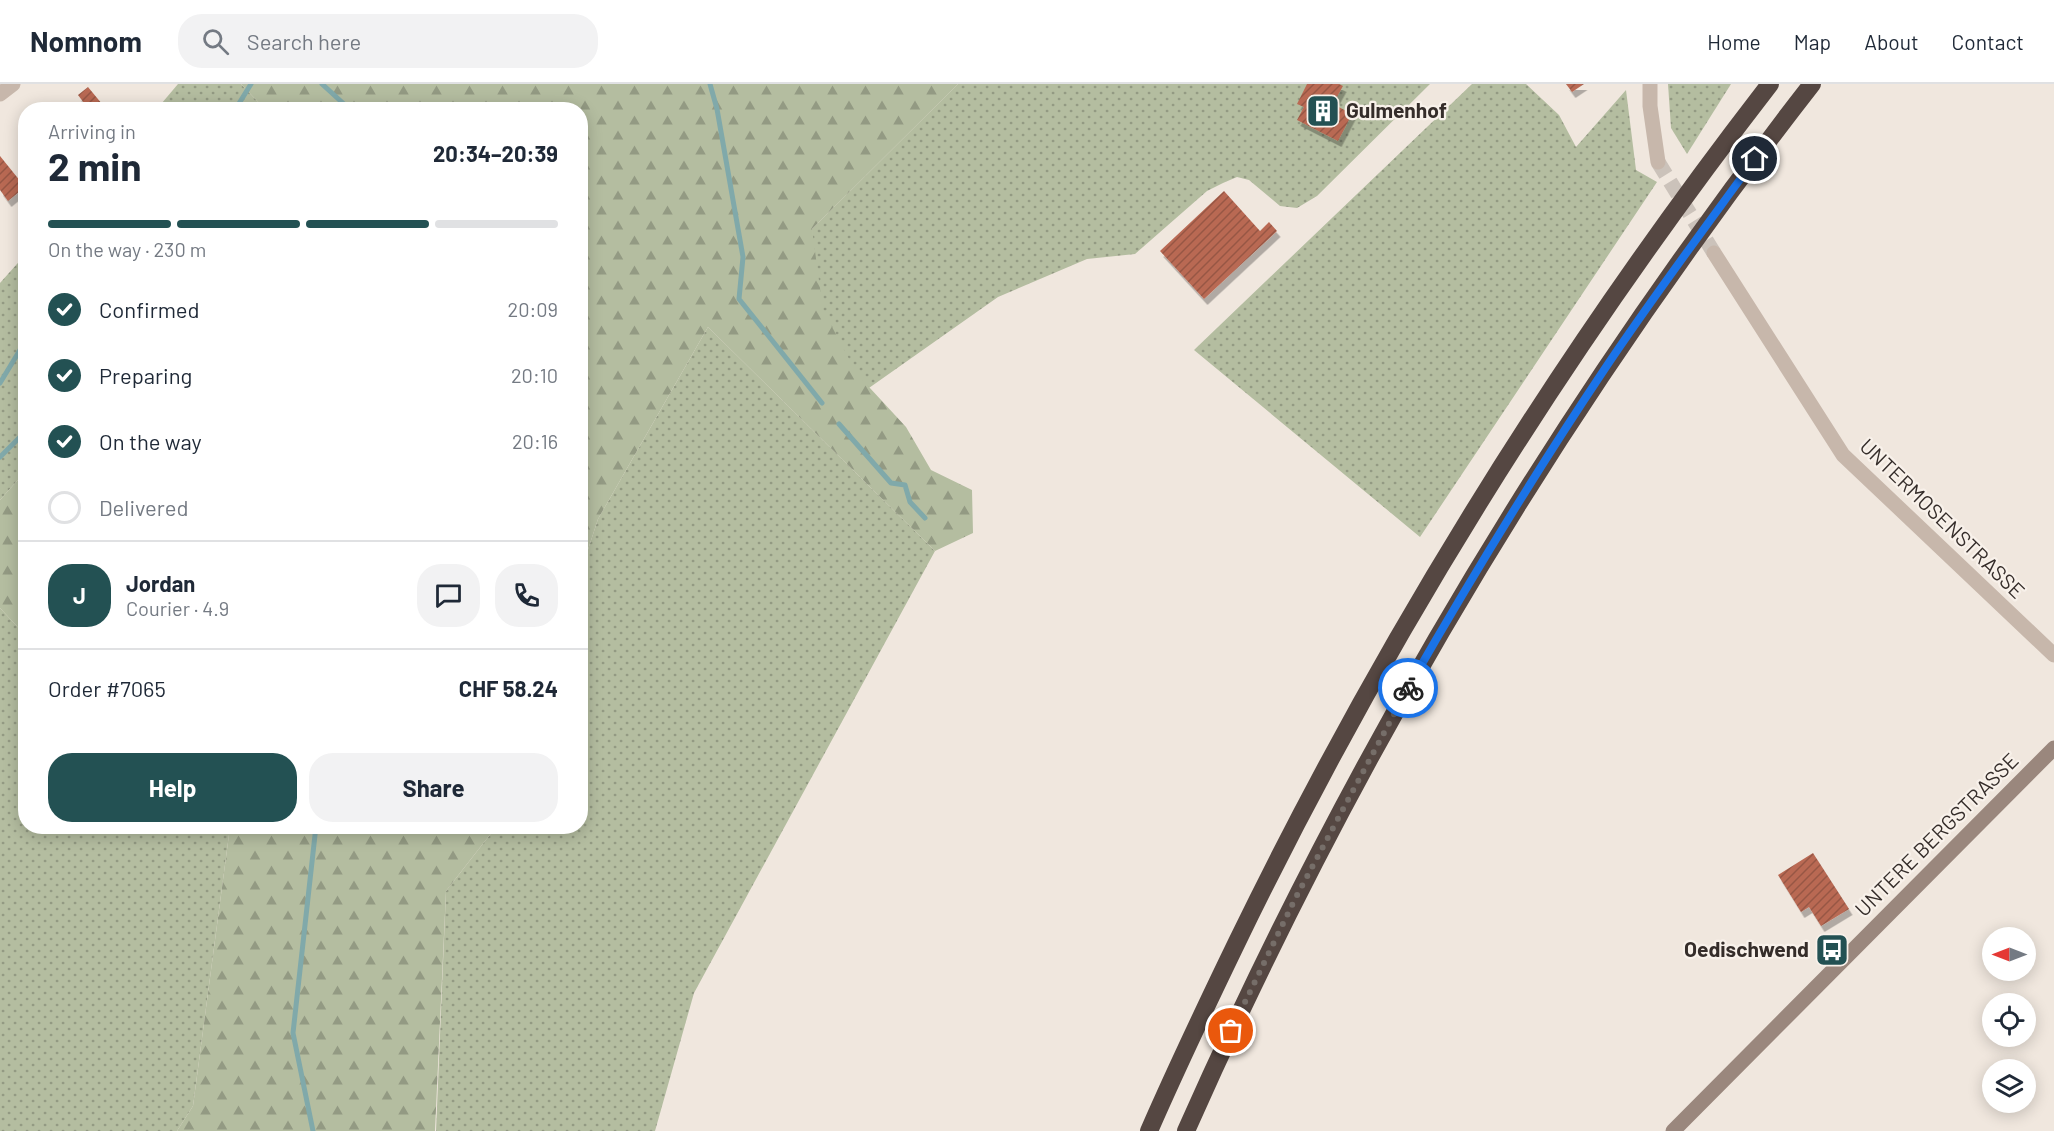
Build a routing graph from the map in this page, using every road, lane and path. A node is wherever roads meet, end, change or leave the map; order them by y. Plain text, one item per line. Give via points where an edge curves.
1 (13, 84) edge
2 (1650, 84) edge
3 (1770, 84) edge
4 (1812, 84) edge
5 (0, 94) edge
6 (1658, 162) tunnel mouth
7 (1714, 253) tunnel mouth
8 (2054, 655) edge
9 (2054, 748) edge
10 (1149, 1131) edge
11 (1186, 1131) edge
12 (1672, 1131) edge

1 - 5 street
2 - 6 street
3 - 10 highway via 1593,330 1423,597 1292,834
4 - 11 highway via 1604,370 1466,588 1295,899
7 - 8 street, UNTERMOSENSTRASSE via 1843,455
9 - 12 main road, UNTERE BERGSTRASSE

